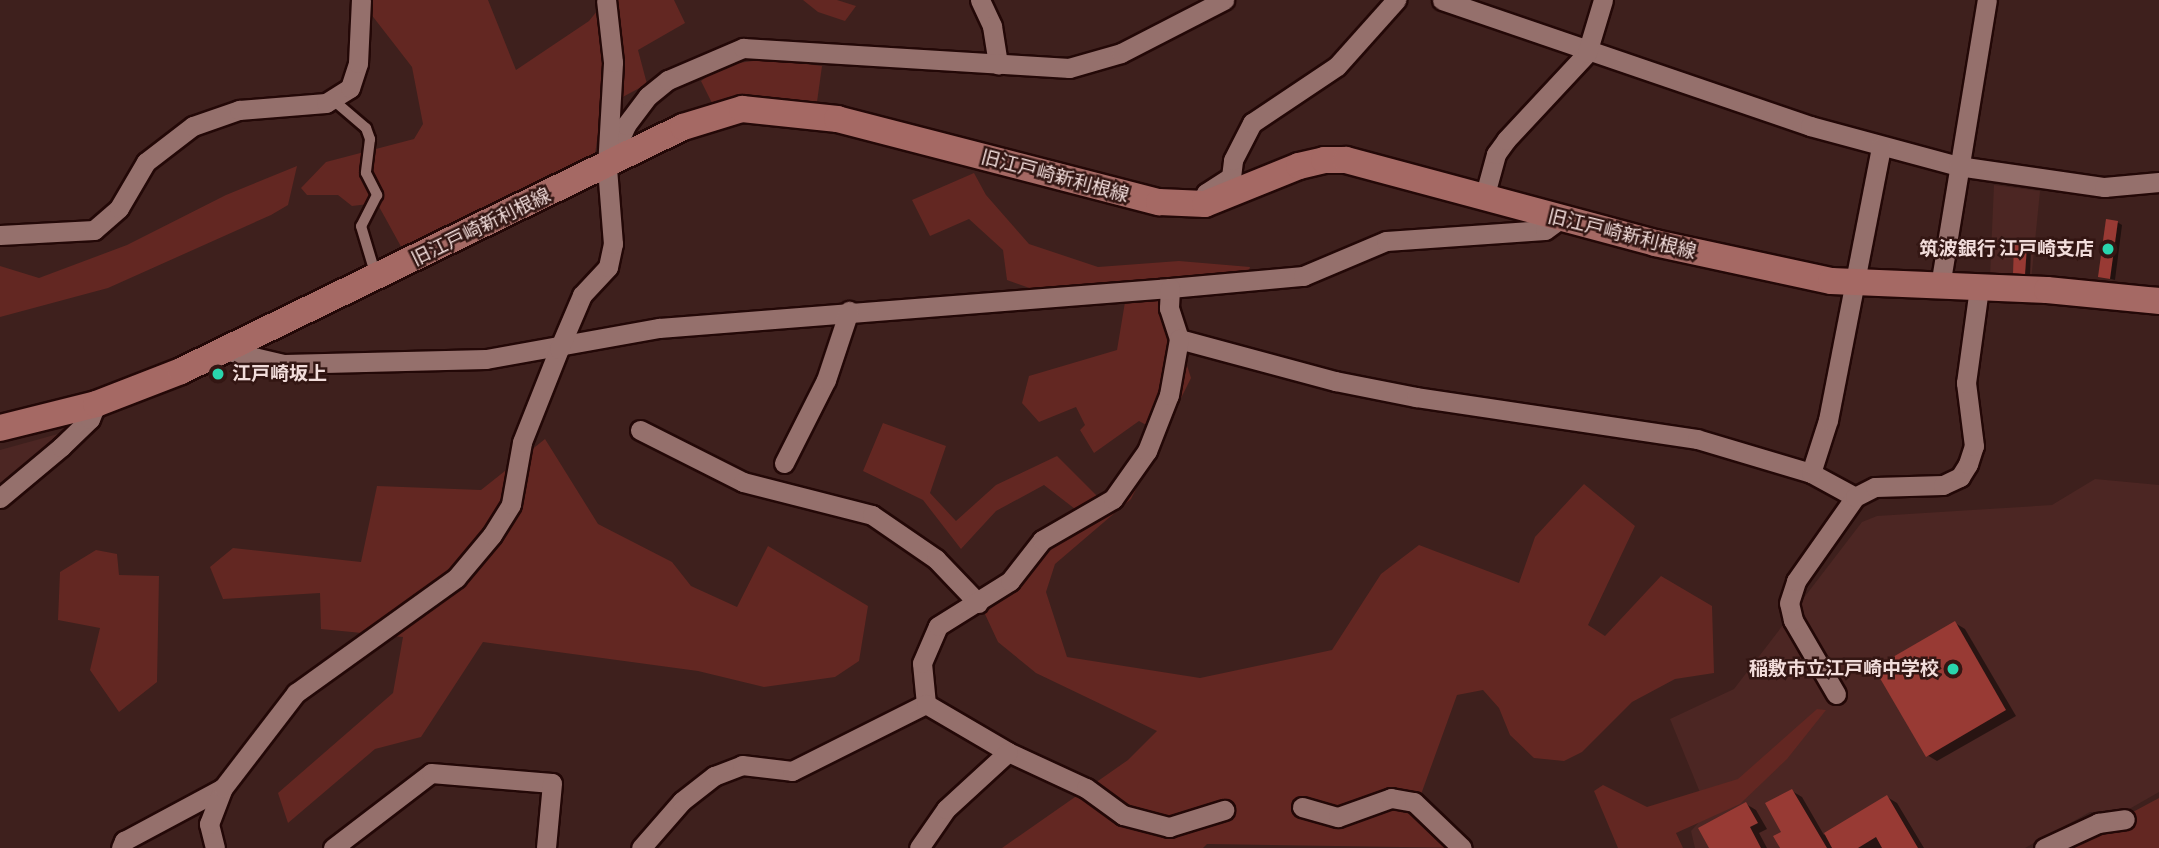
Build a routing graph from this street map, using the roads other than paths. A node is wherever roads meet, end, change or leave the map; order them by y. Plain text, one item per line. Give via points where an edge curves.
1 (361, 0) edge
2 (606, 0) edge
3 (980, 0) edge
4 (1224, 0) edge
5 (1396, 0) edge
6 (1442, 0) edge
7 (1603, 0) edge
8 (1987, 0) edge
9 (1587, 53) junction
10 (998, 65) junction
11 (332, 99) junction
12 (1881, 147) junction
13 (1958, 166) junction
14 (607, 167) junction
15 (2159, 182) edge
16 (1484, 198) junction
17 (1205, 204) junction
18 (1560, 219) junction
19 (0, 235) edge
20 (376, 277) junction
21 (1853, 284) junction
22 (1940, 286) junction
23 (1170, 288) junction
24 (1979, 288) junction
25 (2159, 301) edge
26 (849, 311) junction
27 (1180, 339) junction
28 (559, 349) junction
29 (228, 351) junction
30 (96, 404) junction
31 (0, 428) edge
32 (640, 430) dead end
33 (784, 463) dead end
34 (1811, 473) junction
35 (1855, 497) junction
36 (0, 498) edge
37 (978, 603) junction
38 (1836, 694) dead end
39 (926, 704) junction
40 (1008, 752) junction
41 (223, 788) junction
42 (1301, 807) dead end
43 (1224, 810) dead end
44 (2125, 819) dead end
45 (121, 848) edge
46 (215, 848) edge
47 (333, 848) edge
48 (546, 848) edge
49 (641, 848) edge
50 (919, 848) edge
51 (1462, 848) edge
52 (2044, 848) edge

1 - 11 street via 358,64 350,88
2 - 14 street via 613,62
3 - 10 street via 992,26
4 - 10 street via 1121,53 1069,68
5 - 17 street via 1336,66 1251,124 1233,160 1231,177 1206,193
6 - 9 street
7 - 9 street
8 - 13 street
9 - 12 street
9 - 16 street via 1506,140 1496,155
10 - 14 street via 743,48 668,80 648,96 626,125
11 - 19 street via 239,110 192,126 146,162 119,208 94,230
11 - 20 lane via 366,128 370,139 366,173 377,195 360,226
12 - 13 street
12 - 21 street
13 - 15 street via 2104,187
13 - 22 street
14 - 17 street, 旧江戸崎新利根線 via 704,118 726,111 769,109 838,119 1132,197
14 - 20 street, 旧江戸崎新利根線
14 - 28 street via 613,244 608,267 582,295
16 - 17 street, 旧江戸崎新利根線 via 1374,164 1324,160
16 - 18 street, 旧江戸崎新利根線
18 - 21 street, 旧江戸崎新利根線
18 - 23 street via 1545,230 1386,241 1303,276
20 - 29 street, 旧江戸崎新利根線
21 - 22 street, 旧江戸崎新利根線
21 - 34 street via 1828,420
22 - 24 street, 旧江戸崎新利根線
23 - 26 street
23 - 27 street via 1169,308
24 - 25 street, 旧江戸崎新利根線
24 - 35 street via 1966,383 1974,446 1968,464 1960,477 1943,485 1875,486
26 - 28 street via 659,328
26 - 33 street via 826,380
27 - 34 street via 1335,381 1416,397 1697,439
27 - 37 street via 1169,395 1147,450 1113,499 1042,540 1010,581
28 - 29 street via 486,359 284,364
28 - 41 street via 522,442 511,504 492,535 456,578 296,693
29 - 30 street, 旧江戸崎新利根線
30 - 31 street, 旧江戸崎新利根線
30 - 36 street via 90,419
32 - 37 street via 743,482 872,515 936,559
34 - 35 street
35 - 38 street via 1796,581 1789,603 1793,620
37 - 39 street via 937,626 922,663
39 - 40 street
39 - 49 street via 792,771 743,765 714,776 682,801
40 - 43 street via 1086,788 1123,816 1169,827
40 - 50 street via 946,809
41 - 45 street via 124,841
41 - 46 street via 209,824
42 - 51 street via 1338,817 1391,798 1414,802
44 - 52 street via 2098,823
47 - 48 street via 431,773 552,783

